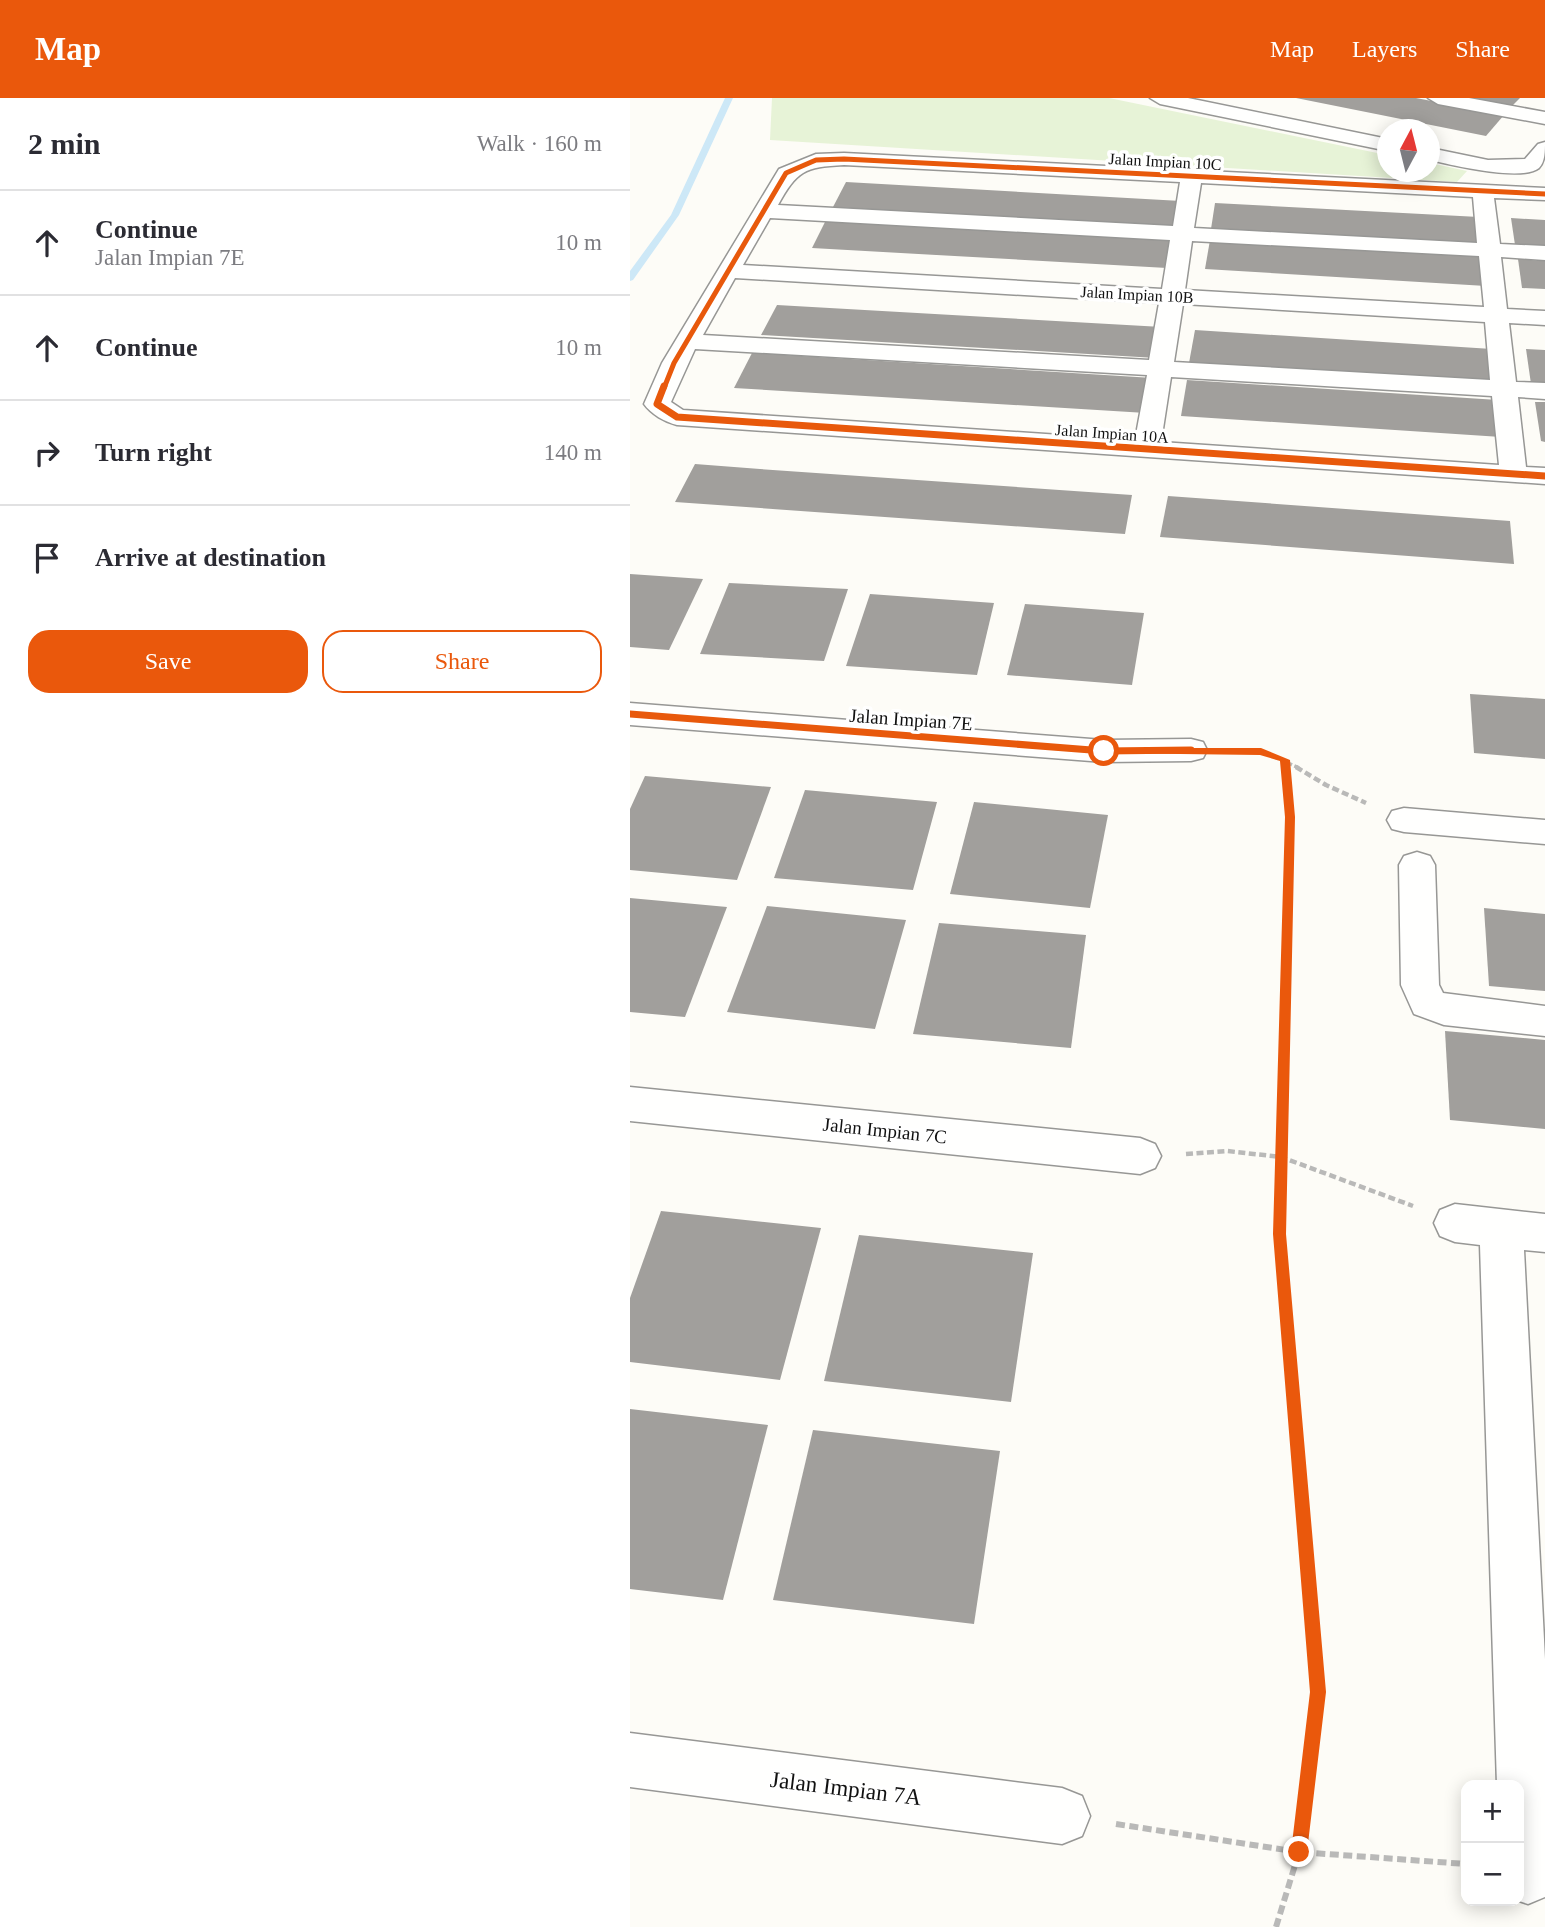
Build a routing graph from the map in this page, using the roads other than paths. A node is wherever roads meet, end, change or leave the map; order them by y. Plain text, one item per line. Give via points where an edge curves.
1 (1160, 98) edge
2 (1438, 98) edge
3 (1545, 118) edge
4 (1377, 143) edge
5 (1545, 148) edge
6 (1440, 156) edge
7 (1192, 176) junction
8 (1483, 191) junction
9 (1545, 194) edge
10 (763, 211) junction
11 (1183, 234) junction
12 (1490, 250) junction
13 (1545, 253) edge
14 (729, 271) junction
15 (1172, 296) junction
16 (1497, 315) junction
17 (1545, 318) edge
18 (688, 341) junction
19 (1161, 369) junction
20 (1504, 388) junction
21 (1545, 391) edge
22 (1147, 449) junction
23 (1513, 474) junction
24 (1545, 476) edge
25 (630, 714) edge
26 (1191, 750) road end
27 (1404, 820) road end
28 (1545, 832) edge
29 (1417, 865) dead end
30 (1545, 1021) edge
31 (630, 1104) edge
32 (1140, 1156) road end
33 (1500, 1228) edge
34 (1530, 1519) edge
35 (630, 1760) edge
36 (1062, 1816) road end
37 (1531, 1878) edge

1 - 4 street
2 - 3 street
5 - 6 street via 1531,165 1488,166
7 - 8 street, Jalan Impian 10C
7 - 10 street, Jalan Impian 10C via 816,160 786,173
7 - 11 street
8 - 9 street, Jalan Impian 10C
8 - 12 street
10 - 11 street
10 - 14 street
11 - 12 street
11 - 15 street
12 - 13 street
12 - 16 street
14 - 15 street, Jalan Impian 10B
14 - 18 street
15 - 16 street, Jalan Impian 10B
15 - 19 street
16 - 17 street, Jalan Impian 10B
16 - 20 street
18 - 19 street
18 - 22 street, Jalan Impian 10A via 657,404 677,417
19 - 20 street
19 - 22 street
20 - 21 street
20 - 23 street
22 - 23 street, Jalan Impian 10A
23 - 24 street, Jalan Impian 10A
25 - 26 street, Jalan Impian 7E via 1104,751
27 - 28 street
29 - 30 street via 1420,985 1428,1003 1444,1010
31 - 32 street, Jalan Impian 7C
33 - 34 street
34 - 37 street
35 - 36 street, Jalan Impian 7A

